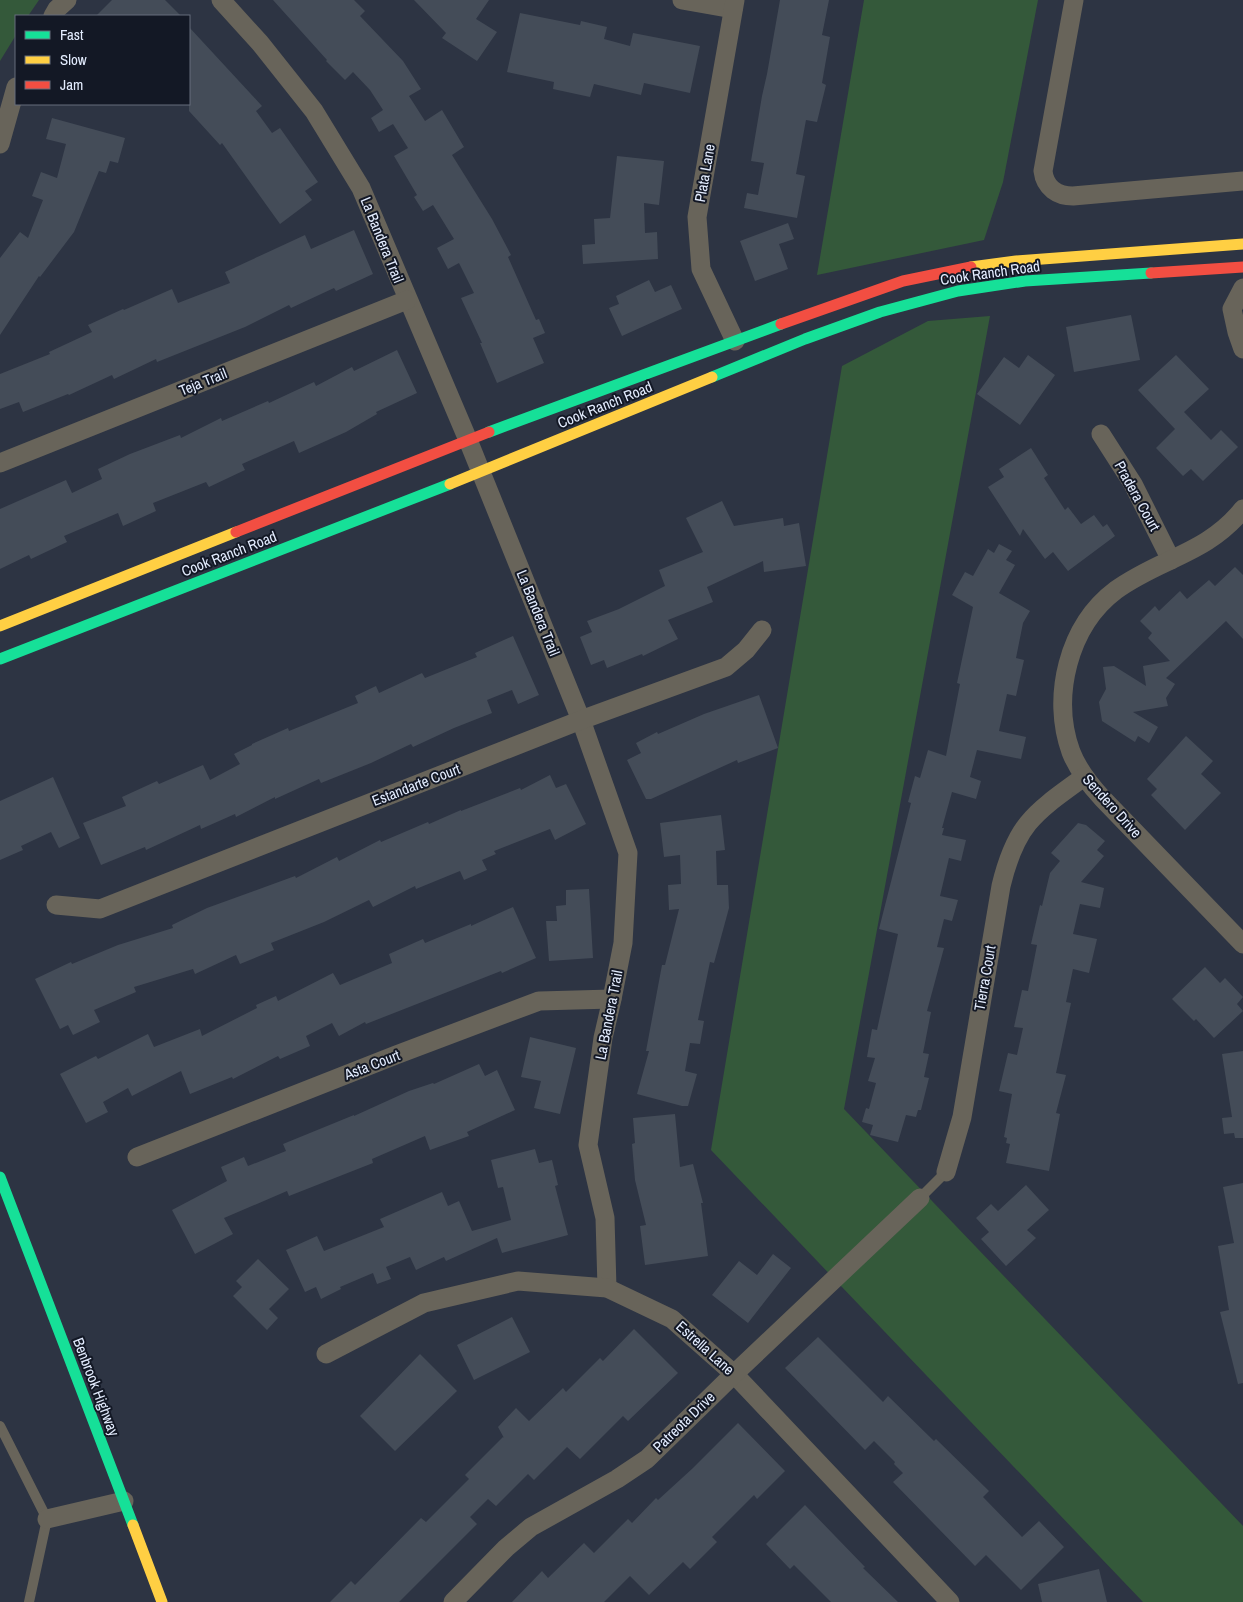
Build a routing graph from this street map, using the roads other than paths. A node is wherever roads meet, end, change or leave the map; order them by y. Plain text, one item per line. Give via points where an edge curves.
1 (67, 0) edge
2 (221, 0) edge
3 (682, 0) edge
4 (1074, 0) edge
5 (734, 5) edge
6 (53, 15) edge
7 (15, 91) edge
8 (0, 144) edge
9 (1243, 185) edge
10 (1243, 244) edge
11 (1243, 267) edge
12 (1243, 288) edge
13 (407, 300) junction
14 (734, 341) junction
15 (1243, 349) edge
16 (1100, 434) dead end
17 (468, 440) junction
18 (0, 463) edge
19 (480, 472) junction
20 (1243, 509) edge
21 (1171, 560) junction
22 (0, 626) edge
23 (762, 630) dead end
24 (0, 659) edge
25 (580, 720) junction
26 (1084, 777) junction
27 (56, 905) dead end
28 (1243, 944) edge
29 (612, 999) junction
30 (137, 1157) dead end
31 (946, 1172) joint
32 (1, 1180) edge
33 (920, 1198) joint
34 (607, 1288) junction
35 (326, 1354) dead end
36 (734, 1374) junction
37 (0, 1426) edge
38 (124, 1501) junction
39 (47, 1519) junction
40 (29, 1602) edge
41 (162, 1602) edge
42 (453, 1602) edge
43 (950, 1602) edge

1 - 6 street
2 - 13 street, La Bandera Trail via 314,111 361,188
3 - 5 street
4 - 9 street via 1043,171 1049,185 1064,196
5 - 14 street, Plata Lane via 697,218 701,269
7 - 8 street
10 - 14 street, Cook Ranch Road via 1048,258 962,268 865,293
11 - 19 street, Cook Ranch Road via 1025,281 958,291 906,304 805,339
12 - 15 street via 1232,310
13 - 17 street, La Bandera Trail
13 - 18 street, Teja Trail
14 - 17 street, Cook Ranch Road
16 - 21 street, Pradera Court via 1133,484
17 - 19 street, La Bandera Trail
17 - 22 street, Cook Ranch Road
19 - 24 street, Cook Ranch Road
19 - 25 street, La Bandera Trail
20 - 21 street, Sendero Drive via 1215,537
21 - 26 street, Sendero Drive via 1115,591 1078,636 1062,699 1071,753
23 - 25 street, Estandarte Court via 726,667
25 - 27 street, Estandarte Court via 100,909
25 - 29 street, La Bandera Trail via 628,854 623,943
26 - 28 street, Sendero Drive
26 - 31 street, Tierra Court via 1034,815 1024,826 1011,853 1001,886 962,1117
29 - 30 street, Asta Court via 539,1001
29 - 34 street, La Bandera Trail via 603,1038 588,1145 605,1218
31 - 33 lane, Tierra Court
32 - 38 street, Benbrook Highway
33 - 36 street, Patreota Drive
34 - 35 street, Estrella Lane via 518,1281 424,1303
34 - 36 street, Estrella Lane via 672,1319
36 - 42 street, Patreota Drive via 647,1459 531,1527
36 - 43 street, Estrella Lane
37 - 39 lane
38 - 39 street
38 - 41 street, Benbrook Highway
39 - 40 lane

